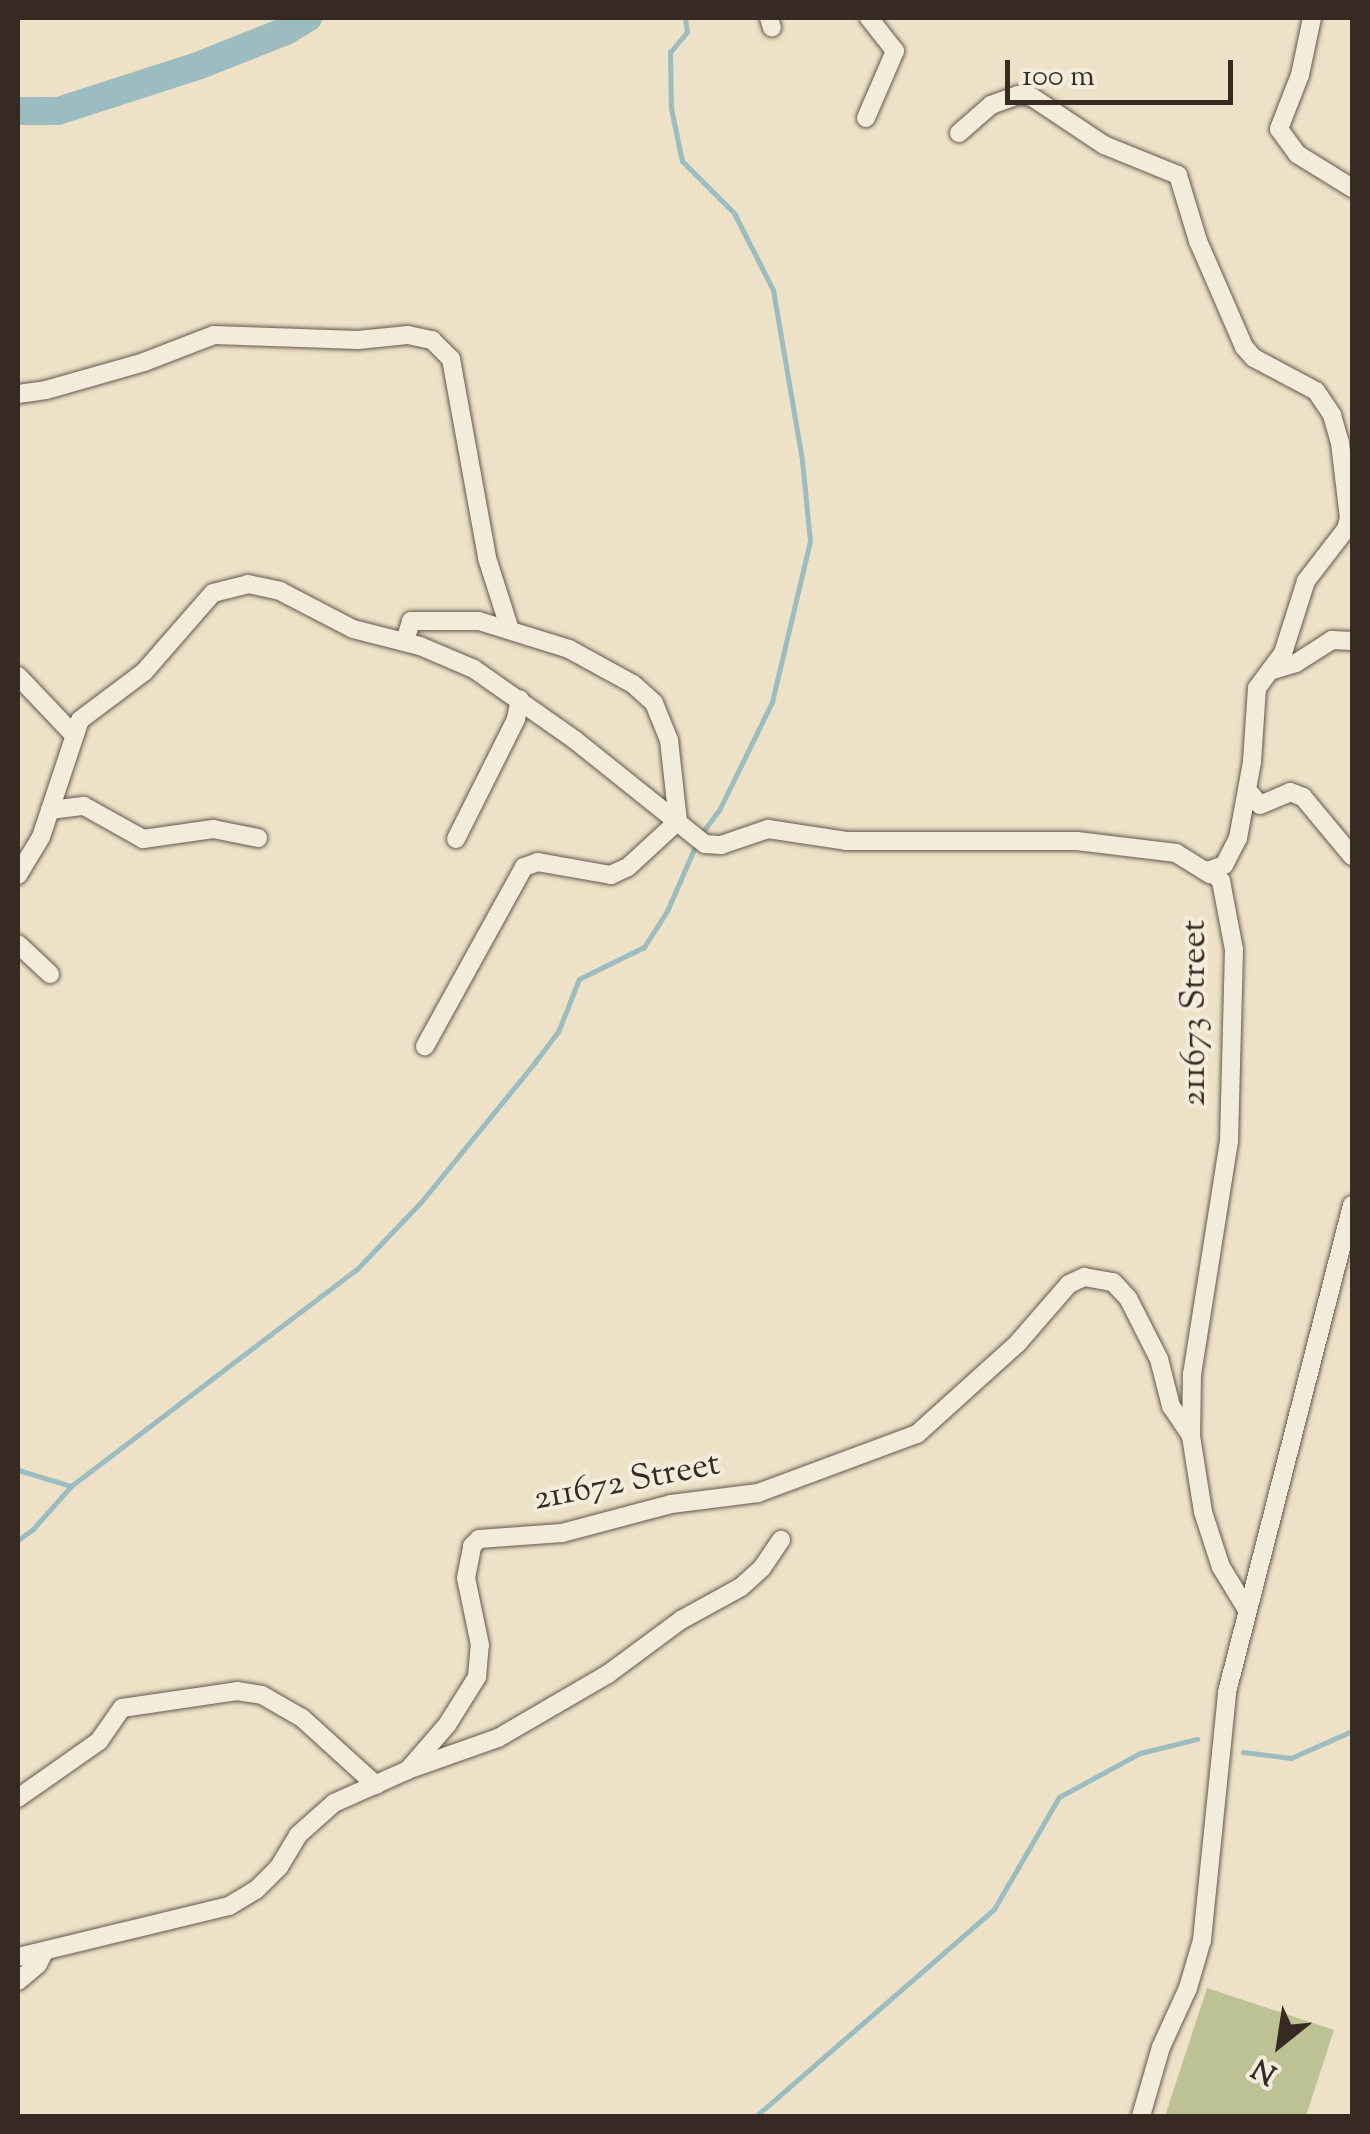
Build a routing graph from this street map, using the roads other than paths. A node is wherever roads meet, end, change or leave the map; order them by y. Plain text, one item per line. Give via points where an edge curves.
1 (869, 18) edge
2 (1312, 18) edge
3 (866, 118) dead end
4 (959, 133) dead end
5 (1352, 188) edge
6 (18, 394) edge
7 (509, 627) junction
8 (1352, 641) edge
9 (406, 642) junction
10 (1270, 672) junction
11 (18, 676) edge
12 (520, 700) junction
13 (74, 735) junction
14 (1248, 791) junction
15 (50, 810) junction
16 (678, 821) junction
17 (258, 838) dead end
18 (456, 838) dead end
19 (1352, 856) edge
20 (1210, 870) junction
21 (18, 875) edge
22 (18, 944) edge
23 (50, 974) dead end
24 (426, 1046) dead end
25 (1352, 1205) edge
26 (1191, 1441) junction
27 (781, 1540) dead end
28 (1246, 1608) junction
29 (408, 1770) junction
30 (376, 1785) junction
31 (18, 1798) edge
32 (44, 1952) junction
33 (18, 1958) edge
34 (18, 1982) edge
35 (1141, 2116) edge

1 - 3 street via 895,51
2 - 5 street via 1300,76 1279,129 1297,154
4 - 10 street, 211673 Street via 991,105 1032,97 1104,145 1178,174 1238,338 1254,358 1325,401 1340,443 1350,505 1346,530 1306,581 1283,653
6 - 7 street via 144,362 214,335 432,340 451,359 487,558
7 - 9 street via 417,620 408,624
7 - 16 street via 569,649 648,694 669,740
8 - 10 street via 1332,640
9 - 12 street via 474,669
9 - 13 street via 353,629 265,586 234,585 202,602 144,672 89,711
10 - 14 street, 211673 Street via 1257,688
11 - 13 street
12 - 16 street
12 - 18 street
13 - 15 street
14 - 19 street via 1260,804 1290,792 1304,797
14 - 20 street, 211673 Street via 1238,838 1224,865
15 - 17 street via 84,806 143,839 214,829
15 - 21 street
16 - 20 street via 713,846 768,829 858,841 1077,841 1176,853
16 - 24 street via 611,875 538,862 524,868
20 - 26 street, 211673 Street via 1226,890 1234,950 1229,1142 1192,1374
22 - 23 street
25 - 28 street
26 - 28 street via 1220,1567
26 - 29 street, 211672 Street via 1128,1298 1113,1282 1084,1276 1068,1284 1016,1344 918,1434 758,1493 671,1504 562,1533 480,1539 472,1546 466,1578 480,1646 477,1676 447,1726
27 - 29 street via 742,1588 680,1620 608,1674 498,1738
28 - 35 street via 1227,1692 1202,1940
29 - 30 street, 211672 Street
30 - 31 street via 302,1718 262,1695 237,1690 122,1708 99,1741
30 - 32 street, 211672 Street via 334,1803 298,1835 279,1868 229,1906
32 - 33 street, 211672 Street
32 - 34 street

